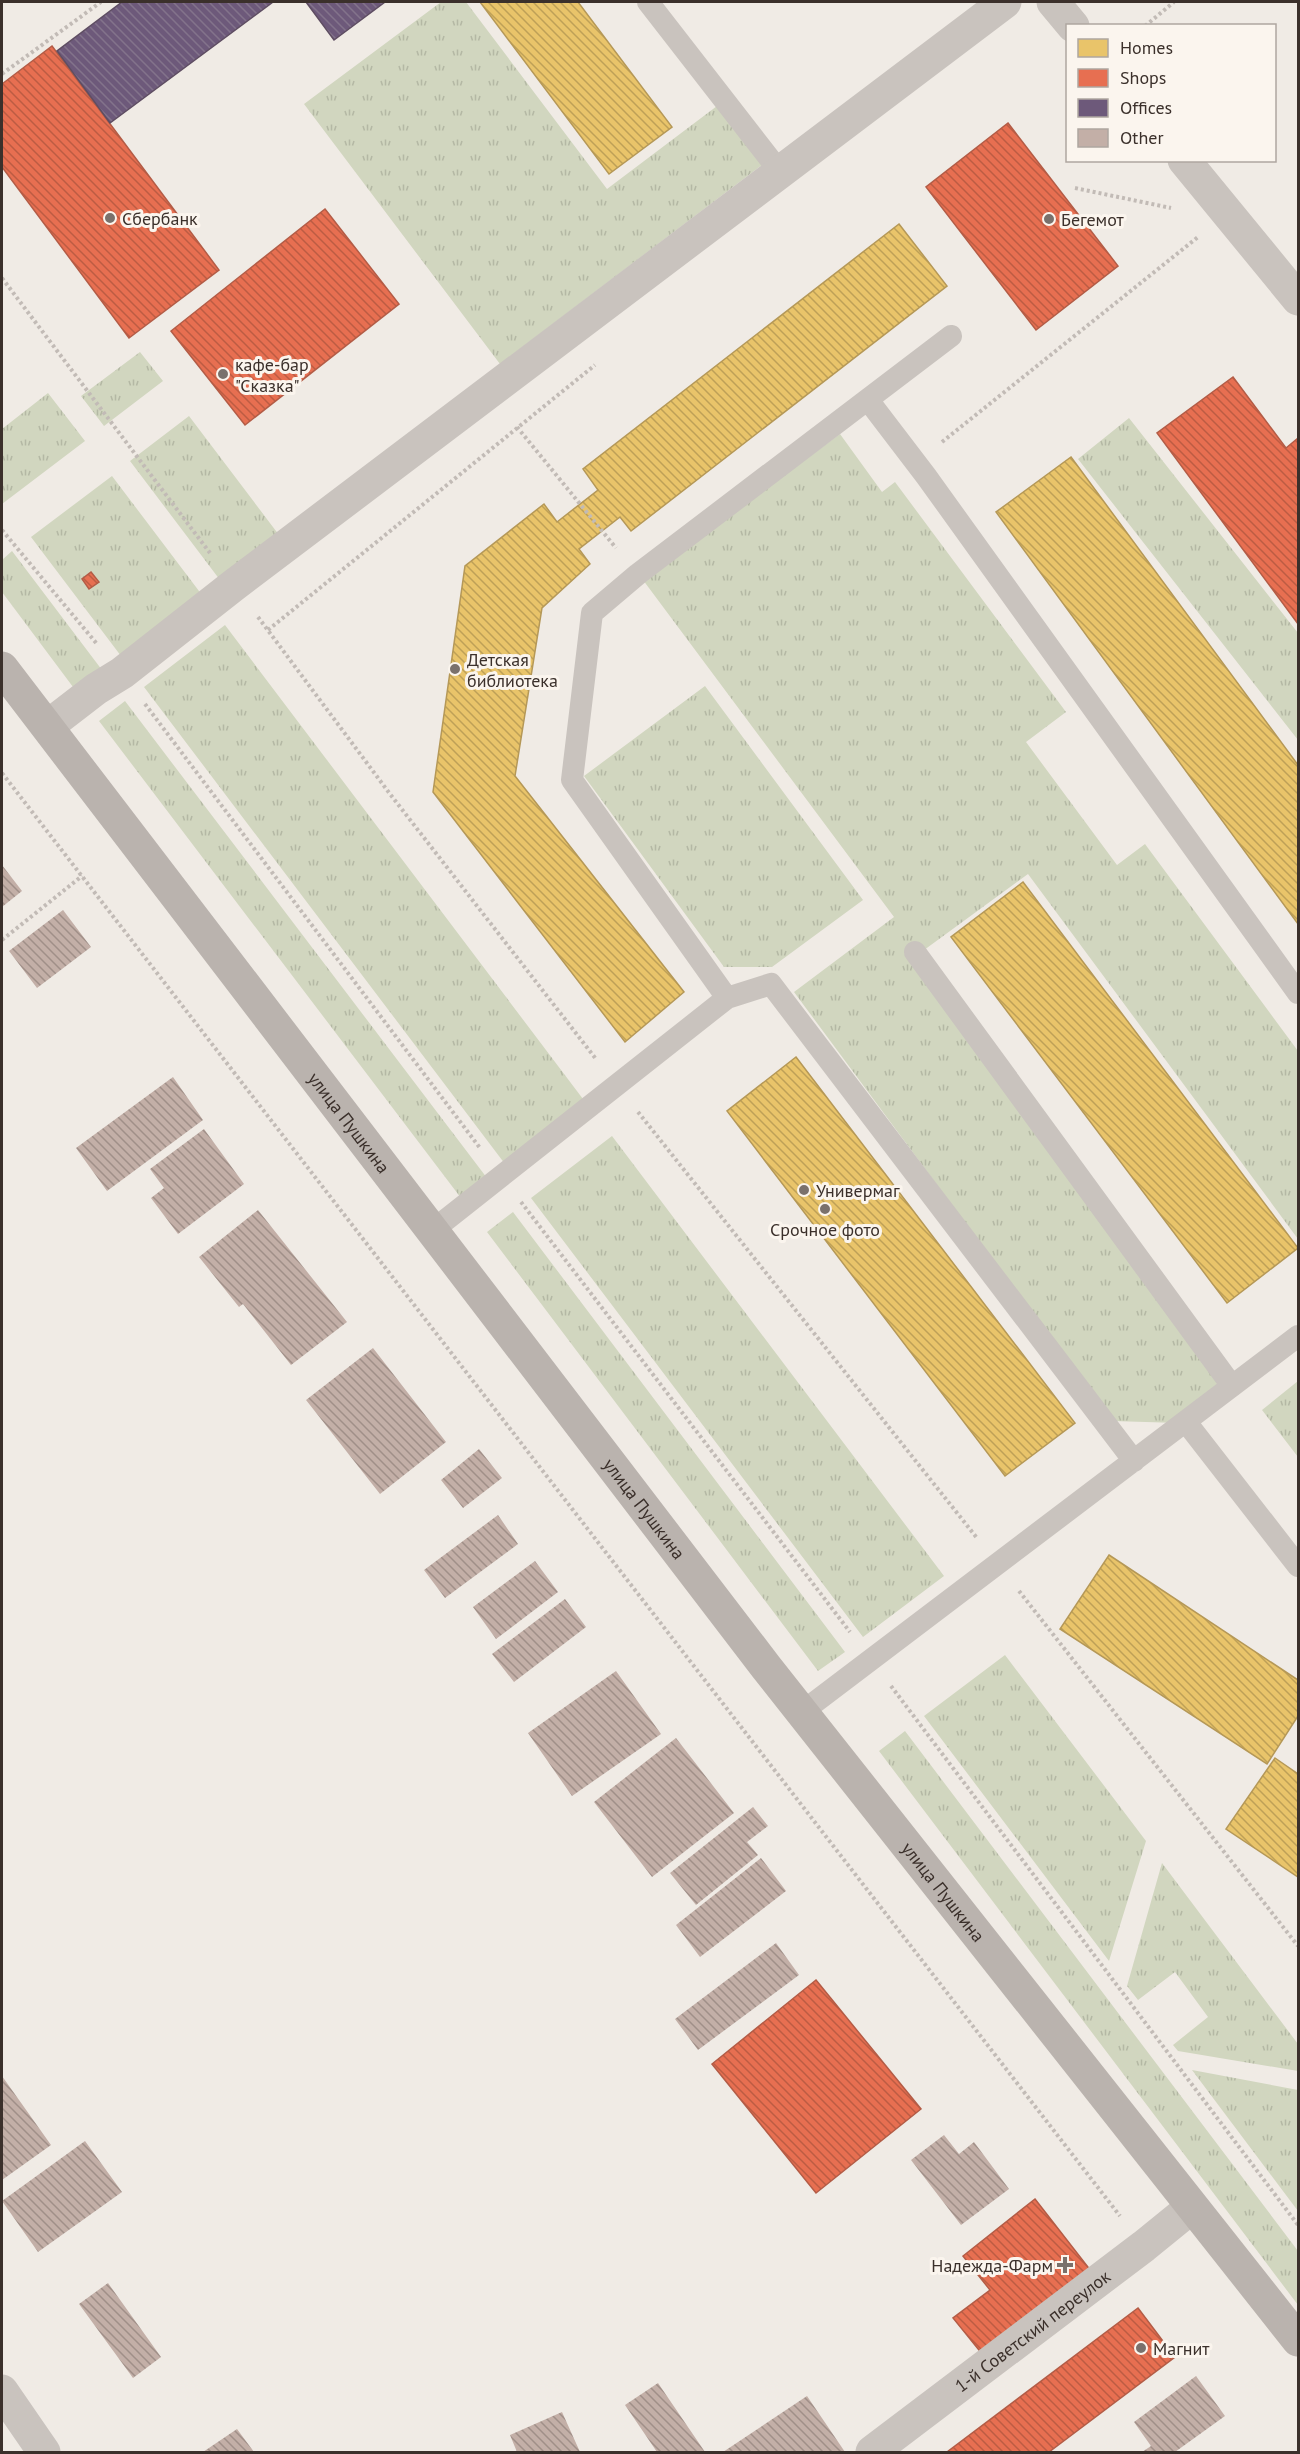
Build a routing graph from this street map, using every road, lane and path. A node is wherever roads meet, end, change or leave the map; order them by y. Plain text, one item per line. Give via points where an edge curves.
1 (101, 2) edge
2 (648, 2) edge
3 (1005, 2) edge
4 (1053, 2) edge
5 (1174, 2) edge
6 (1070, 24) edge
7 (1147, 24) edge
8 (2, 74) edge
9 (1186, 162) edge
10 (780, 172) junction
11 (1075, 188) dead end
12 (1177, 209) dead end
13 (1204, 233) dead end
14 (2, 278) edge
15 (1299, 299) edge
16 (951, 336) dead end
17 (600, 362) dead end
18 (868, 400) junction
19 (517, 427) junction
20 (916, 463) junction
21 (2, 530) edge
22 (638, 574) junction
23 (234, 585) junction
24 (268, 630) junction
25 (2, 668) edge
26 (122, 673) junction
27 (48, 726) junction
28 (2, 773) edge
29 (82, 876) junction
30 (2, 940) edge
31 (915, 952) dead end
32 (1299, 993) edge
33 (727, 998) junction
34 (616, 1085) junction
35 (501, 1176) junction
36 (433, 1230) junction
37 (1299, 1336) edge
38 (1232, 1386) junction
39 (1186, 1422) junction
40 (1134, 1461) junction
41 (997, 1564) junction
42 (1299, 1566) edge
43 (871, 1659) junction
44 (802, 1712) junction
45 (1299, 1946) edge
46 (1192, 2207) junction
47 (1299, 2225) edge
48 (1144, 2246) junction
49 (1299, 2340) edge
50 (2, 2391) edge
51 (44, 2452) edge
52 (872, 2452) edge

1 - 8 path
2 - 10 lane
3 - 10 street
4 - 6 street
5 - 7 path
9 - 15 street
10 - 23 street
11 - 12 path
13 - 20 path
14 - 23 path
16 - 18 lane
17 - 19 path
18 - 20 lane
18 - 22 lane
19 - 22 path
19 - 24 path
20 - 32 lane
21 - 26 path
22 - 33 lane via 592,613 572,780
23 - 24 path
23 - 26 street
24 - 34 path
25 - 27 main road, улица Пушкина
26 - 27 street
26 - 35 path
27 - 36 main road, улица Пушкина
28 - 29 path
29 - 30 path
29 - 48 path
31 - 38 lane
33 - 34 lane
33 - 40 lane via 771,984
34 - 35 lane
34 - 41 path
35 - 36 lane
35 - 43 path
36 - 44 main road, улица Пушкина
37 - 38 lane
38 - 39 lane
39 - 40 lane
39 - 42 lane
40 - 41 lane
41 - 43 lane
41 - 45 path
43 - 44 lane
43 - 47 path
44 - 46 main road, улица Пушкина
46 - 48 street, 1-й Советский переулок
46 - 49 main road, улица Пушкина
48 - 52 street, 1-й Советский переулок
50 - 51 street

